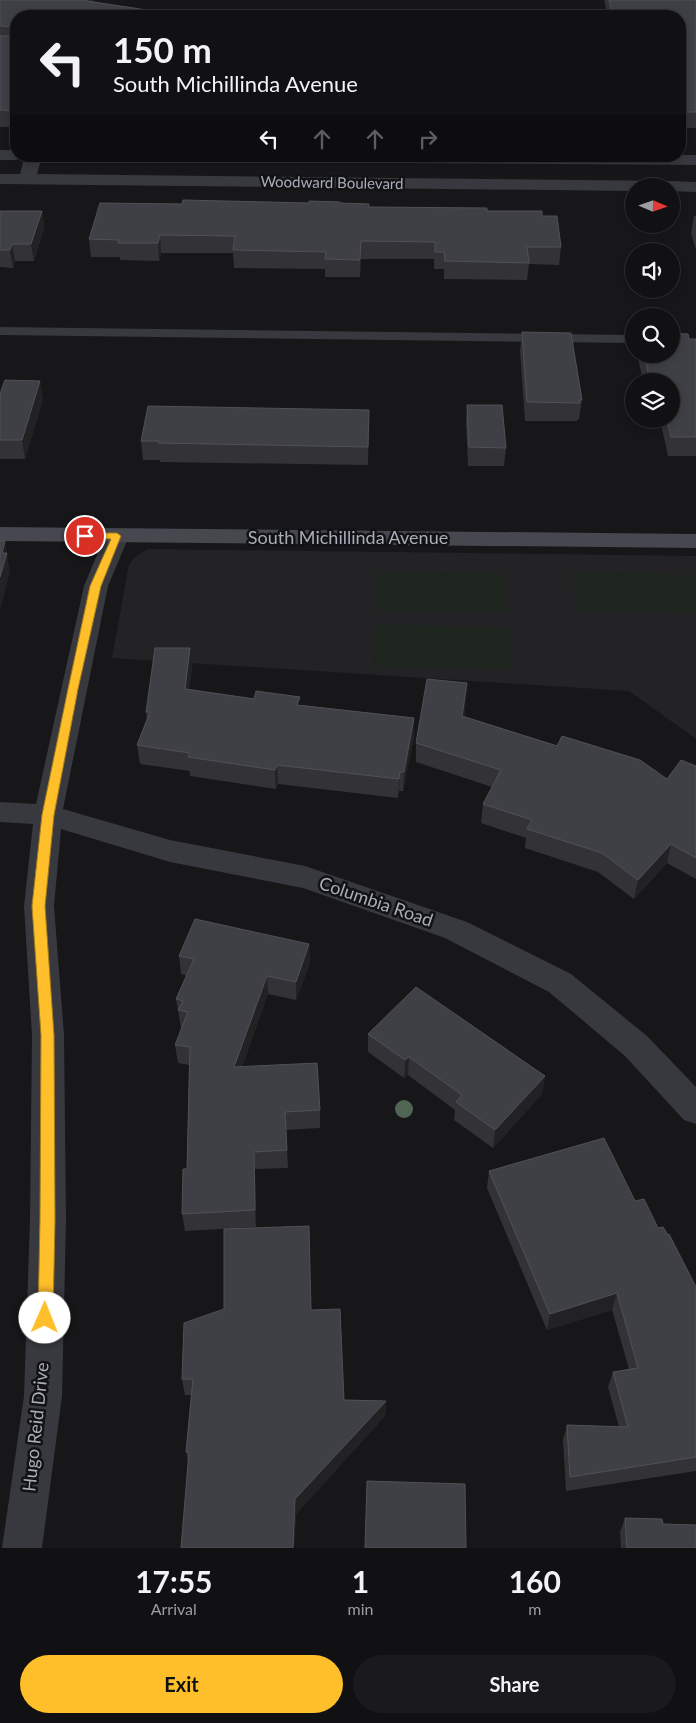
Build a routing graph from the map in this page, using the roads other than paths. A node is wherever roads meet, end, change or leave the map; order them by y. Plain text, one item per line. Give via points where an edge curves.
1 (32, 162) edge
2 (0, 179) edge
3 (28, 179) junction
4 (625, 186) edge
5 (680, 186) edge
6 (696, 187) edge
7 (0, 331) edge
8 (625, 339) edge
9 (0, 534) edge
10 (117, 536) junction
11 (696, 541) edge
12 (0, 812) edge
13 (48, 815) junction
14 (696, 1110) edge
15 (22, 1548) edge

1 - 3 street
2 - 3 street, Woodward Boulevard
3 - 4 street, Woodward Boulevard
5 - 6 street
7 - 8 lane
9 - 10 main road, South Michillinda Avenue
10 - 11 main road, South Michillinda Avenue
10 - 13 street, Hugo Reid Drive via 96,586
12 - 13 street, Columbia Road
13 - 14 street, Columbia Road via 170,851 305,877 456,930 560,983 636,1046
13 - 15 street, Hugo Reid Drive via 39,906 48,1035 48,1220 43,1396

